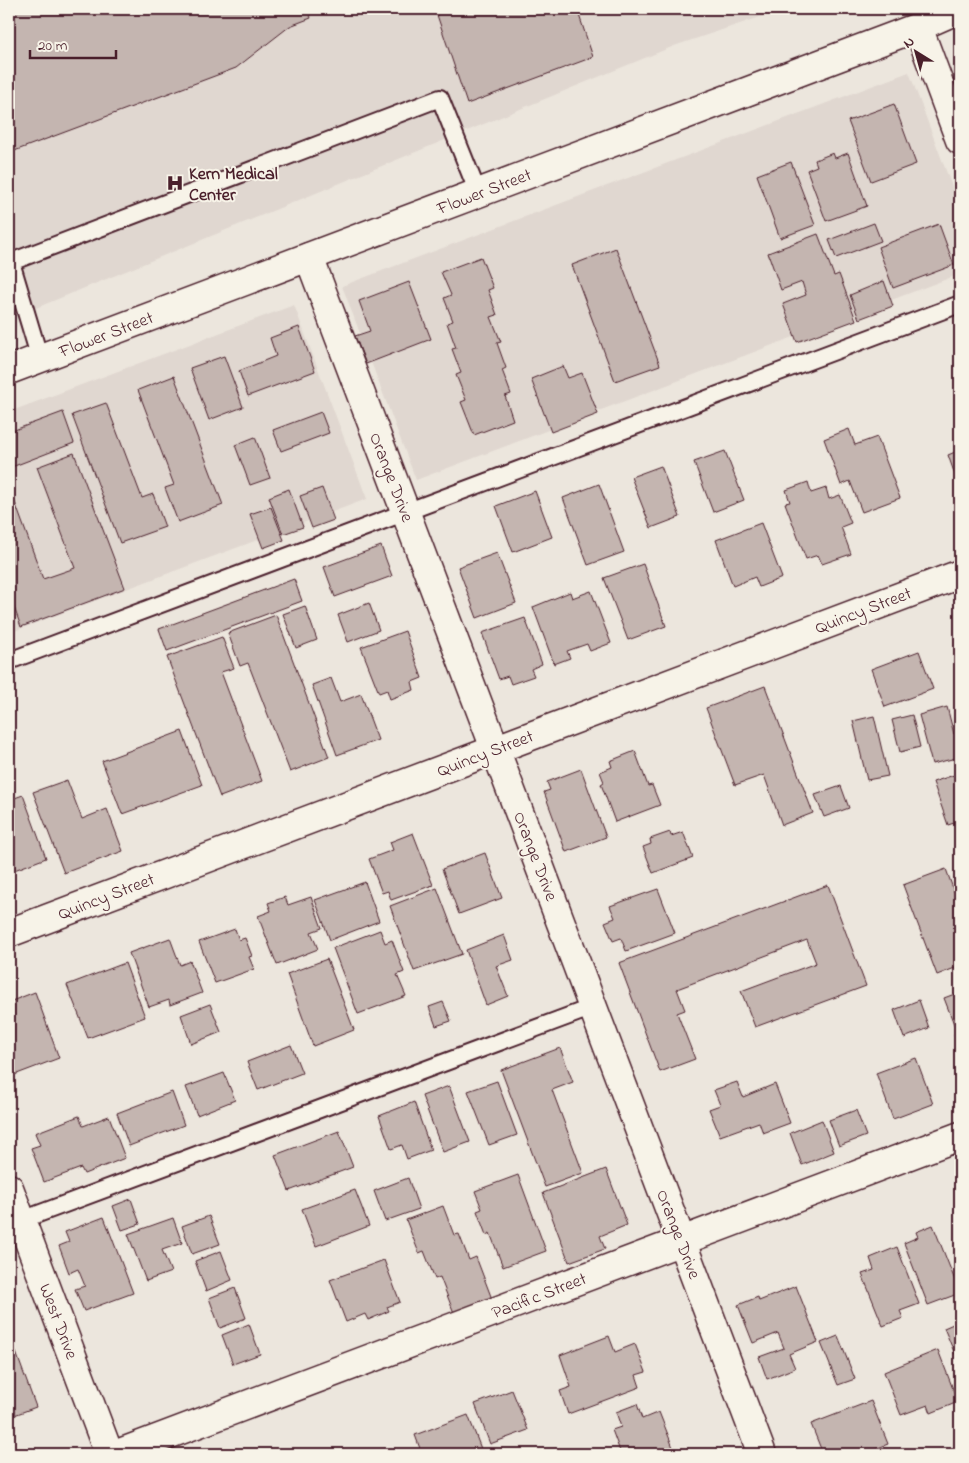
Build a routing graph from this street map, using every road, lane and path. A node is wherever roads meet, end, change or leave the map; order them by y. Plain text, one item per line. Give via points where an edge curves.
1 (959, 9) edge
2 (918, 27) junction
3 (960, 140) edge
4 (478, 193) junction
5 (309, 257) junction
6 (960, 304) edge
7 (40, 359) junction
8 (9, 370) edge
9 (406, 514) junction
10 (960, 574) edge
11 (9, 662) edge
12 (496, 749) junction
13 (9, 933) edge
14 (593, 1007) junction
15 (960, 1136) edge
16 (9, 1188) edge
17 (15, 1223) edge
18 (682, 1241) junction
19 (110, 1454) edge
20 (117, 1454) edge
21 (762, 1454) edge

1 - 2 street, Flower Street
2 - 3 street
2 - 4 street, Flower Street
4 - 5 street, Flower Street
4 - 7 lane via 440,98 11,262
5 - 7 street, Flower Street
5 - 9 street, Orange Drive
6 - 9 lane
7 - 8 street, Flower Street
9 - 11 lane
9 - 12 street, Orange Drive
10 - 12 street, Quincy Street
12 - 13 street, Quincy Street
12 - 14 street, Orange Drive
14 - 17 lane
14 - 18 street, Orange Drive
15 - 18 street, Pacific Street
16 - 17 street, West Drive
17 - 19 street, West Drive
18 - 20 street, Pacific Street
18 - 21 street, Orange Drive

